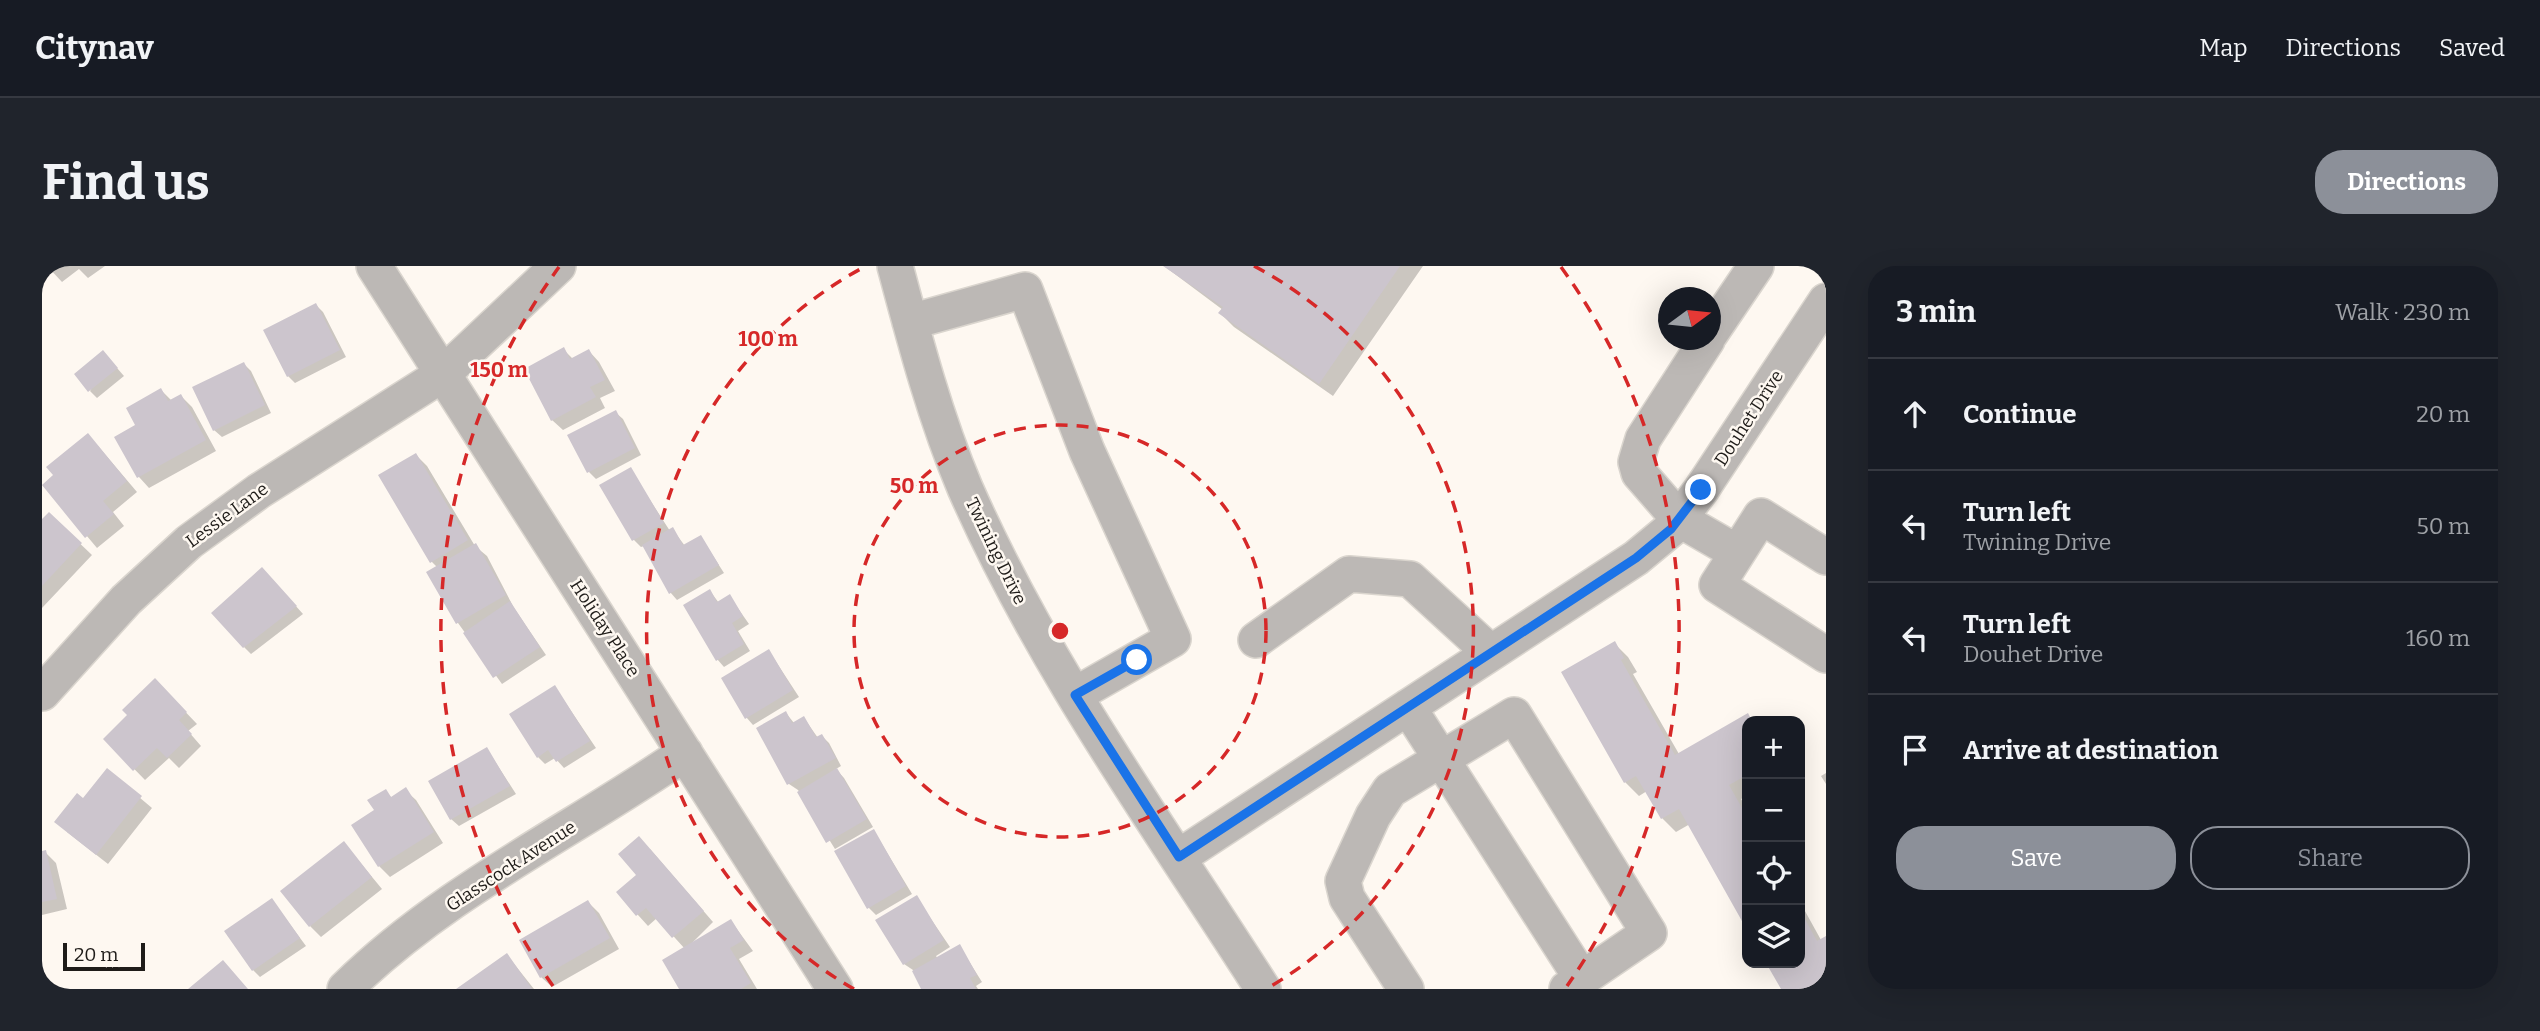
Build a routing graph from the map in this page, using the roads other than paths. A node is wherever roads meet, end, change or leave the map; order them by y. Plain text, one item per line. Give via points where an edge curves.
1 (374, 266) edge
2 (558, 266) edge
3 (895, 266) edge
4 (1756, 266) edge
5 (1823, 313) edge
6 (1721, 318) edge
7 (910, 322) junction
8 (1701, 350) edge
9 (443, 374) junction
10 (1679, 519) junction
11 (1736, 552) junction
12 (1826, 557) edge
13 (1256, 640) dead end
14 (1491, 653) junction
15 (1826, 655) edge
16 (42, 693) edge
17 (1075, 695) junction
18 (1408, 708) junction
19 (685, 753) junction
20 (1440, 758) junction
21 (1179, 857) junction
22 (1575, 984) edge
23 (345, 989) edge
24 (835, 989) edge
25 (1263, 989) edge
26 (1406, 989) edge

1 - 9 street, Holiday Place
2 - 9 street, Lessie Lane
3 - 7 street, Twining Drive
4 - 6 street
5 - 10 street, Douhet Drive
7 - 17 street, Twining Drive via 965,487 1015,592
7 - 17 street via 1025,290 1092,463 1174,639
8 - 10 street via 1643,439 1636,462 1639,473
9 - 16 street, Lessie Lane via 259,491 189,542 126,600
9 - 19 street, Holiday Place
10 - 11 street
10 - 14 street, Douhet Drive via 1636,558
11 - 12 street via 1761,516
11 - 15 street via 1717,585
13 - 14 street via 1349,574 1409,579
14 - 18 street, Douhet Drive
17 - 21 street, Twining Drive
18 - 20 street
18 - 21 street, Douhet Drive
19 - 23 street, Glasscock Avenue via 442,910 396,942
19 - 24 street, Holiday Place
20 - 22 street
20 - 22 street via 1514,715 1649,933
20 - 26 street via 1390,790 1343,881 1347,898
21 - 25 street, Twining Drive

